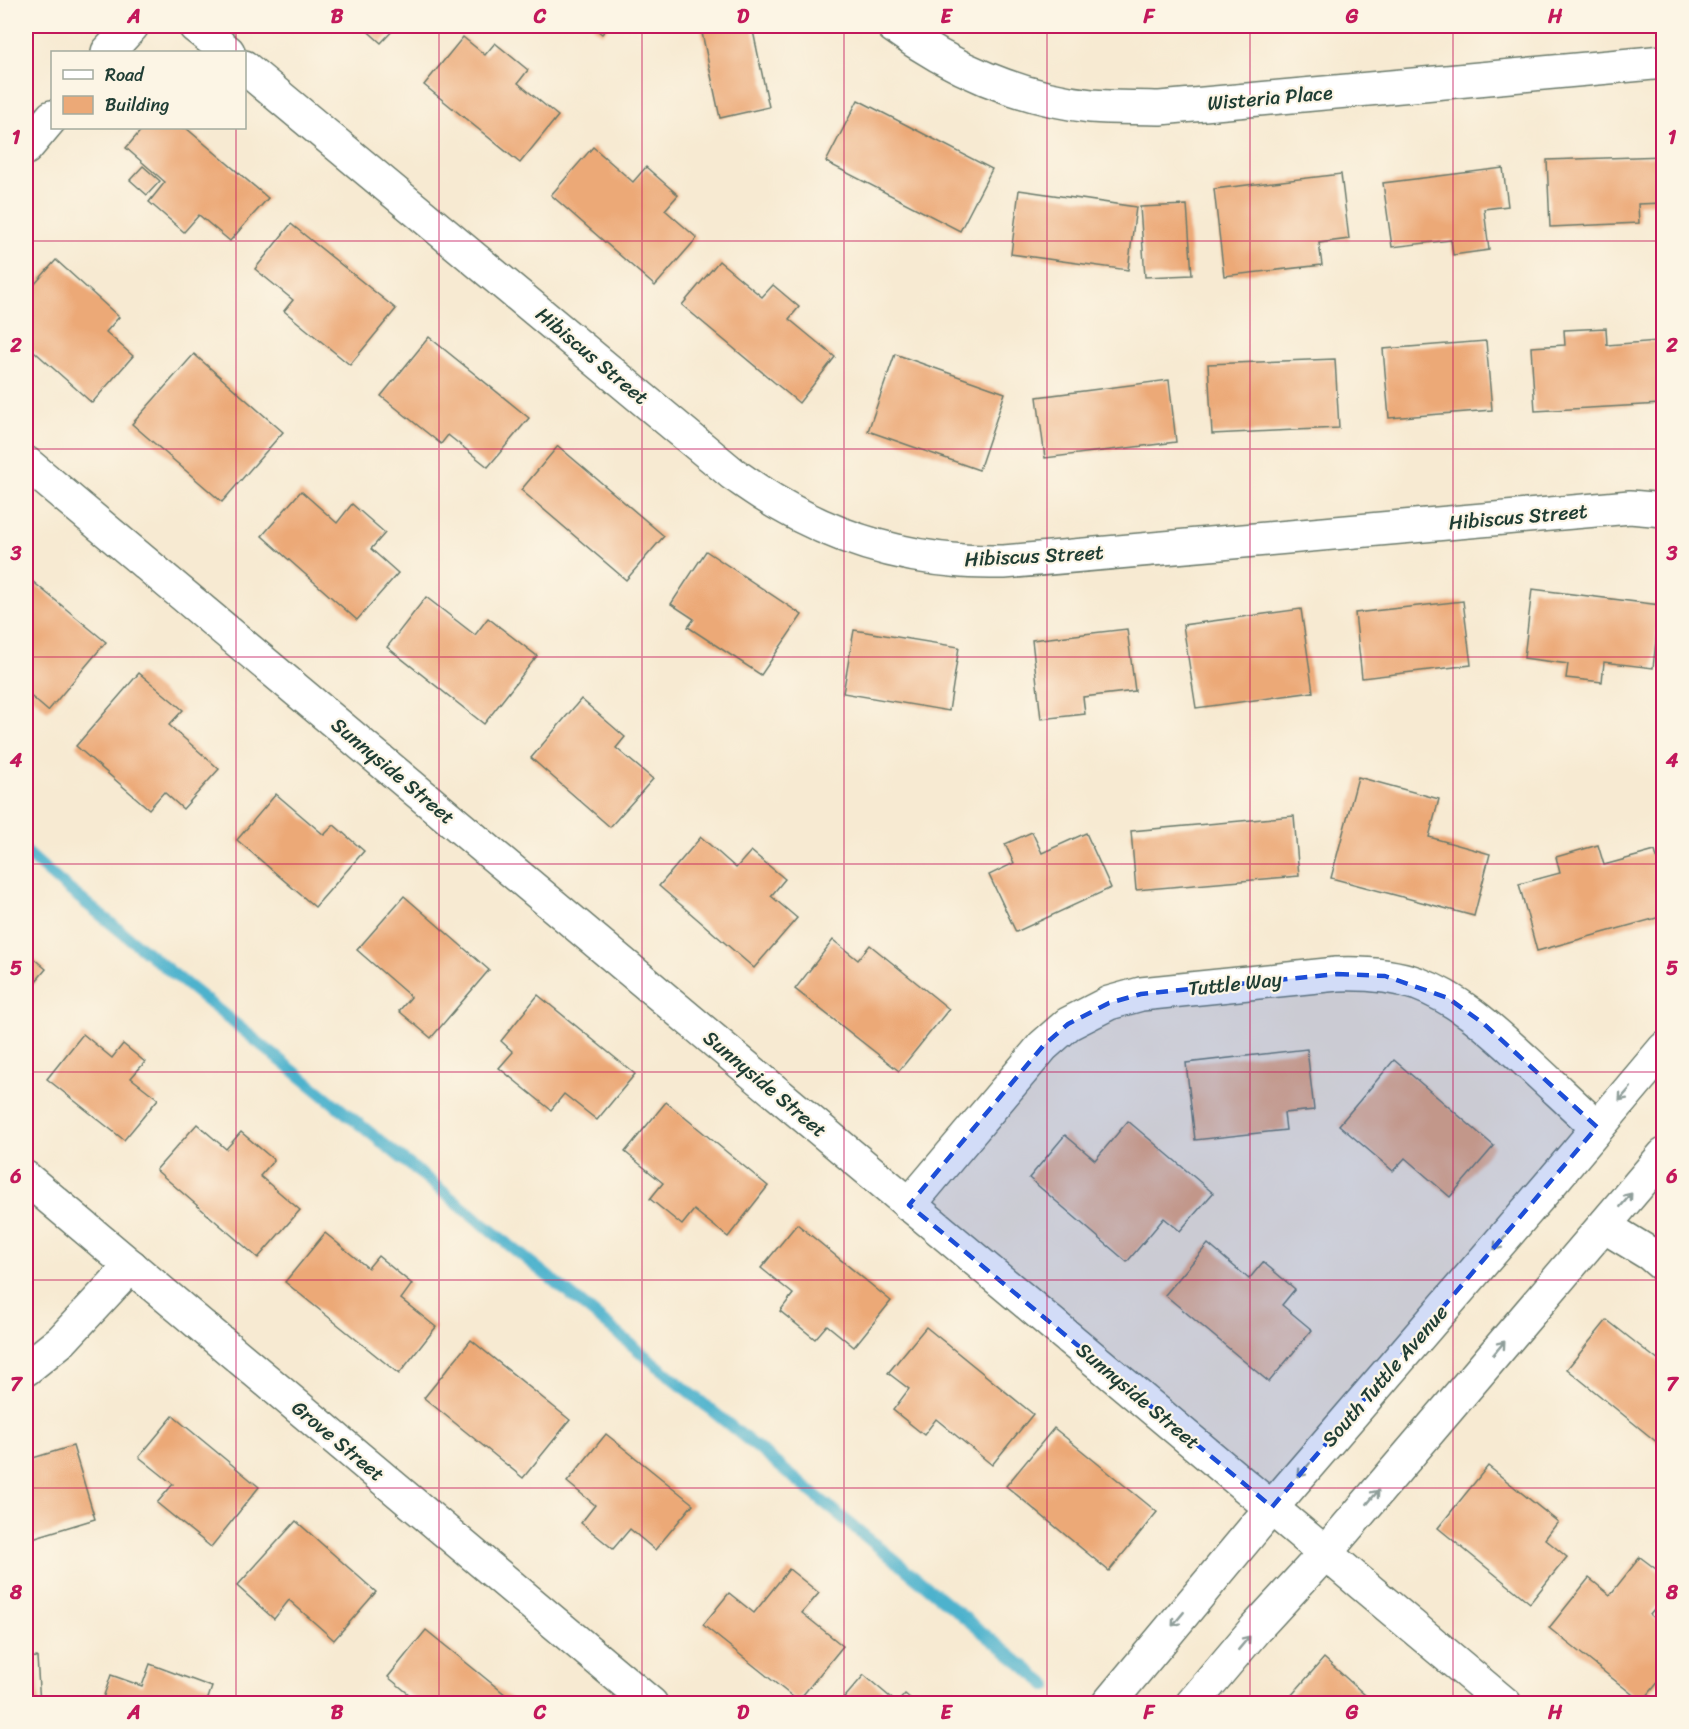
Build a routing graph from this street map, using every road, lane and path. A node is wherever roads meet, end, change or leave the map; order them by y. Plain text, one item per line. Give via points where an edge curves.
1 (132, 26) edge
2 (195, 26) edge
3 (893, 26) edge
4 (109, 51) edge
5 (227, 51) edge
6 (1664, 62) edge
7 (246, 69) edge
8 (51, 118) edge
9 (26, 148) edge
10 (26, 463) edge
11 (1664, 510) edge
12 (1664, 1049) edge
13 (1597, 1127) junction
14 (1664, 1155) edge
15 (26, 1178) edge
16 (909, 1205) junction
17 (1604, 1226) junction
18 (130, 1266) junction
19 (1664, 1266) edge
20 (26, 1369) edge
21 (1272, 1507) junction
22 (1326, 1552) junction
23 (651, 1704) edge
24 (1108, 1704) edge
25 (1192, 1704) edge
26 (1505, 1704) edge

1 - 4 street
2 - 5 street
3 - 6 street, Wisteria Place via 957,66 1018,90 1093,106 1160,108
7 - 11 street, Hibiscus Street via 733,474 778,504 834,532 874,545 914,555 1004,562 1630,507
8 - 9 street
10 - 16 street, Sunnyside Street
12 -> 13 street, South Tuttle Avenue
13 - 16 street, Tuttle Way via 1484,1024 1448,998 1417,984 1385,976 1337,974 1141,994 1109,1003 1068,1024 1043,1046
13 -> 21 street, South Tuttle Avenue
17 -> 14 street
15 - 18 street, Grove Street
16 - 21 street, Sunnyside Street
17 - 19 street
22 -> 17 street
18 - 20 street via 62,1340
18 - 23 street, Grove Street
21 - 22 street, Sunnyside Street
21 -> 24 street, South Tuttle Avenue
25 -> 22 street
22 - 26 street, Sunnyside Street

